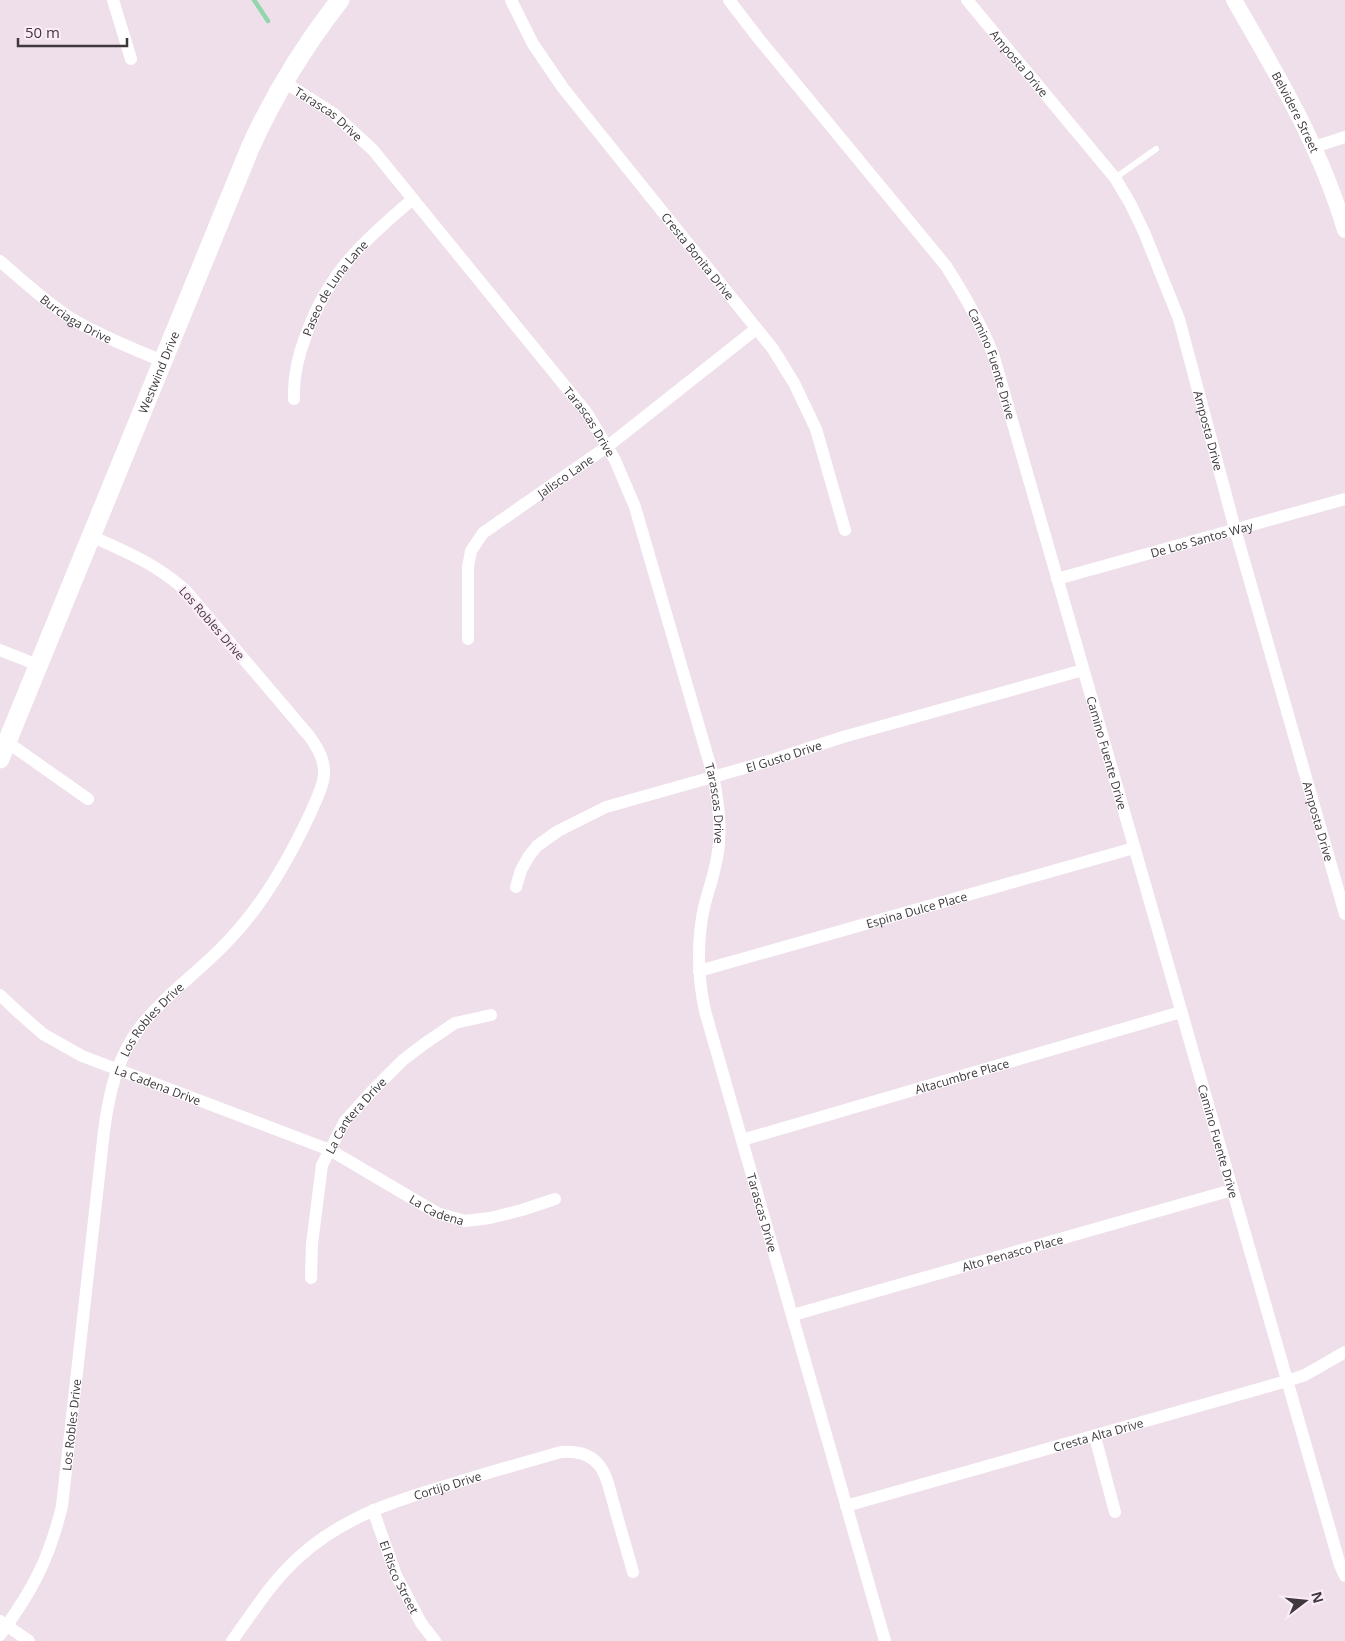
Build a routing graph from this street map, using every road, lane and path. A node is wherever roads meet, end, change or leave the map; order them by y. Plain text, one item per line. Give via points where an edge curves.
1 (113, 0) edge
2 (340, 0) edge
3 (511, 0) edge
4 (729, 0) edge
5 (967, 0) edge
6 (1235, 0) edge
7 (131, 59) dead end
8 (284, 82) junction
9 (1345, 137) edge
10 (1314, 147) junction
11 (1156, 149) dead end
12 (1115, 178) junction
13 (413, 199) junction
14 (1345, 230) edge
15 (0, 261) edge
16 (756, 329) junction
17 (162, 361) junction
18 (294, 399) dead end
19 (608, 446) junction
20 (1345, 499) edge
21 (1235, 529) junction
22 (845, 530) dead end
23 (91, 536) junction
24 (1057, 579) junction
25 (468, 639) dead end
26 (0, 650) edge
27 (38, 665) junction
28 (1083, 670) junction
29 (3, 751) edge
30 (713, 775) junction
31 (88, 799) dead end
32 (1134, 848) junction
33 (516, 886) dead end
34 (1345, 914) edge
35 (699, 971) junction
36 (0, 994) edge
37 (1182, 1012) junction
38 (491, 1015) dead end
39 (117, 1069) junction
40 (742, 1140) junction
41 (330, 1150) junction
42 (1232, 1190) junction
43 (556, 1199) dead end
44 (311, 1278) dead end
45 (792, 1316) junction
46 (1345, 1352) edge
47 (1287, 1381) junction
48 (1094, 1437) junction
49 (846, 1506) junction
50 (373, 1510) junction
51 (1115, 1512) dead end
52 (633, 1572) dead end
53 (1345, 1576) edge
54 (2, 1628) edge
55 (29, 1641) edge
56 (232, 1641) edge
57 (435, 1641) edge
58 (885, 1641) edge

1 - 7 street
2 - 8 main road, Westwind Drive via 302,51
3 - 16 street, Cresta Bonita Drive via 534,44 563,88
4 - 24 street, Camino Fuente Drive via 946,266 966,296 993,354
5 - 12 street, Amposta Drive
6 - 10 street, Belvidere Street
8 - 13 street, Tarascas Drive via 332,113 358,135
8 - 17 main road, Westwind Drive via 250,148
9 - 10 street
10 - 14 street, Belvidere Street
11 - 12 lane
12 - 21 street, Amposta Drive via 1144,232 1179,319
13 - 18 street, Paseo de Luna Lane via 367,239 344,265 314,311 298,356
13 - 19 street, Tarascas Drive via 587,414
15 - 17 street, Burciaga Drive via 72,319
16 - 19 street, Jalisco Lane
16 - 22 street, Cresta Bonita Drive via 794,383 816,429
17 - 23 main road, Westwind Drive
19 - 25 street, Jalisco Lane via 497,521 475,543 468,567
19 - 30 street, Tarascas Drive via 635,507
20 - 21 street, De Los Santos Way
21 - 24 street, De Los Santos Way
21 - 34 street, Amposta Drive
23 - 27 main road, Westwind Drive
23 - 39 street, Los Robles Drive via 148,562 186,591 310,737 324,764 318,797 265,896 230,940 161,1003 141,1026
24 - 28 street, Camino Fuente Drive
26 - 27 street
27 - 29 main road, Westwind Drive
28 - 30 street, El Gusto Drive
28 - 32 street, Camino Fuente Drive
29 - 31 street
30 - 33 street, El Gusto Drive via 606,807 564,827 537,846 521,870
30 - 35 street, Tarascas Drive via 719,838 700,929
32 - 35 street, Espina Dulce Place
32 - 37 street, Camino Fuente Drive
35 - 40 street, Tarascas Drive via 705,1012
36 - 39 street, La Cadena Drive via 58,1044
37 - 40 street, Altacumbre Place
37 - 42 street, Camino Fuente Drive
38 - 41 street, La Cantera Drive via 455,1023 403,1060 345,1121
39 - 41 street, La Cadena Drive
39 - 54 street, Los Robles Drive via 104,1131 62,1506 50,1550 34,1584
40 - 45 street, Tarascas Drive
41 - 43 street, La Cadena via 437,1213 465,1221 490,1218
41 - 44 street, La Cantera Drive via 322,1165
42 - 45 street, Alto Penasco Place
42 - 47 street, Camino Fuente Drive
45 - 49 street, Tarascas Drive
46 - 47 street, Cresta Alta Drive via 1305,1375
47 - 48 street, Cresta Alta Drive
47 - 53 street, Camino Fuente Drive
48 - 49 street, Cresta Alta Drive
48 - 51 street
49 - 58 street, Tarascas Drive
50 - 52 street, Cortijo Drive via 523,1463 576,1451 592,1458 600,1466
50 - 56 street, Cortijo Drive via 333,1530 298,1558 278,1579
50 - 57 street, El Risco Street via 396,1575
54 - 55 street

